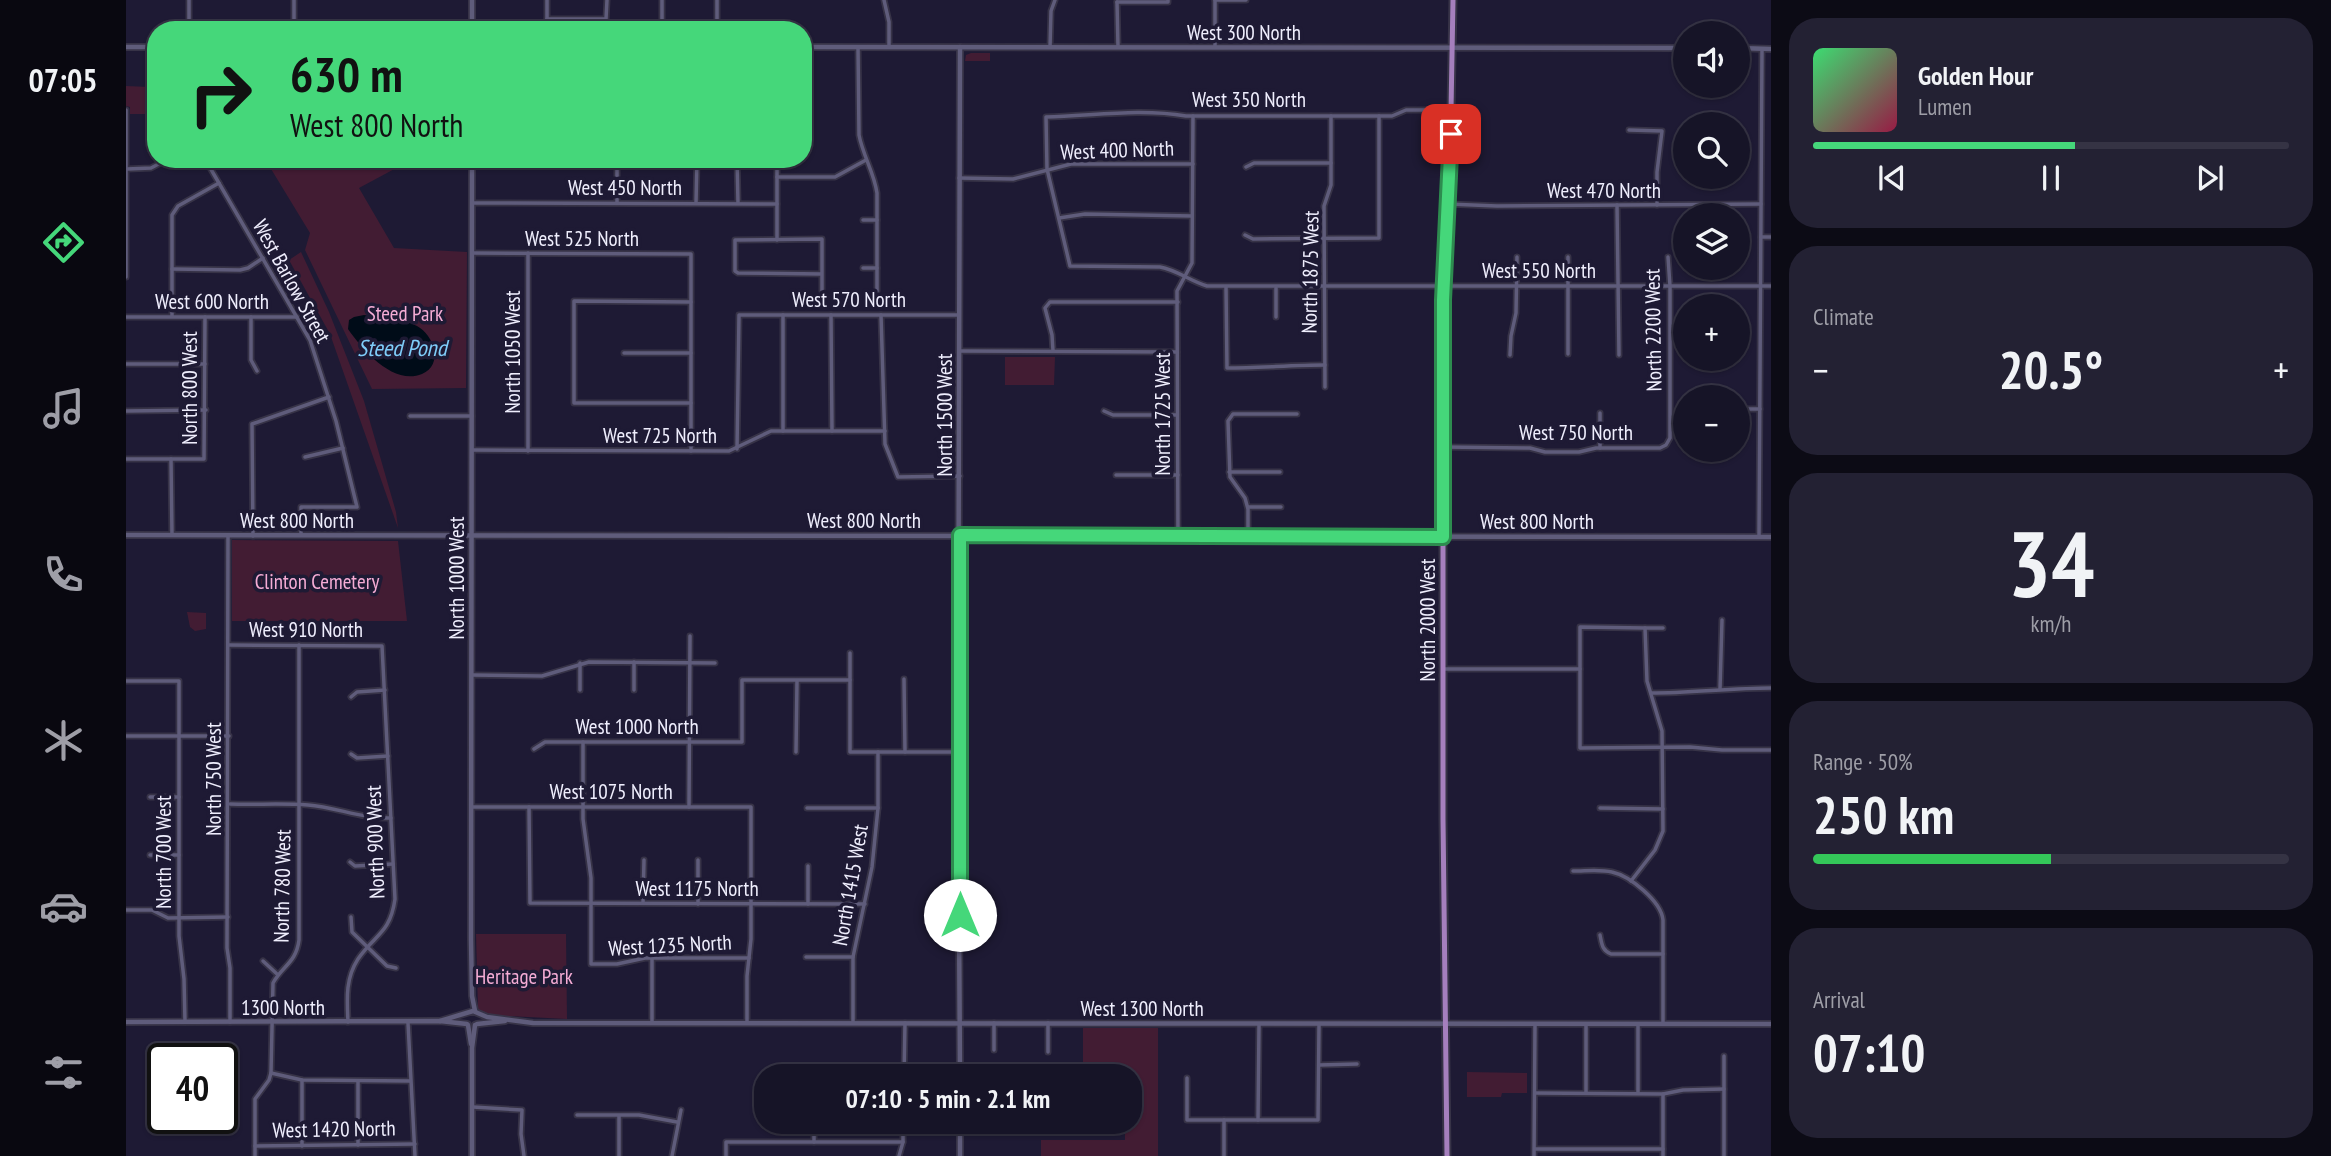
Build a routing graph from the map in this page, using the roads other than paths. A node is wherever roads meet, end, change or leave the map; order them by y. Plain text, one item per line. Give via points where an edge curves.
1 (189, 0) edge
2 (294, 0) edge
3 (472, 0) edge
4 (547, 0) edge
5 (607, 0) edge
6 (662, 0) edge
7 (717, 0) edge
8 (884, 0) edge
9 (1054, 0) edge
10 (1215, 0) edge
11 (1246, 0) edge
12 (1453, 0) edge
13 (1116, 1) edge
14 (1168, 1) edge
15 (547, 19) joint
16 (189, 21) edge
17 (294, 21) edge
18 (472, 21) edge
19 (662, 21) edge
20 (717, 21) edge
21 (126, 47) edge
22 (147, 47) edge
23 (812, 47) edge
24 (858, 47) junction
25 (889, 47) junction
26 (960, 47) junction
27 (1051, 47) junction
28 (1452, 47) junction
29 (1118, 48) junction
30 (1215, 48) junction
31 (1673, 48) edge
32 (1750, 48) edge
33 (1771, 48) edge
34 (1762, 49) junction
35 (127, 110) edge
36 (1451, 110) junction
37 (1192, 116) junction
38 (1331, 116) junction
39 (1379, 116) junction
40 (1629, 130) dead end
41 (866, 160) junction
42 (1331, 163) junction
43 (1193, 164) junction
44 (1246, 167) dead end
45 (151, 168) edge
46 (210, 168) edge
47 (472, 168) edge
48 (617, 168) edge
49 (697, 168) edge
50 (737, 168) edge
51 (777, 168) edge
52 (127, 169) edge
53 (1047, 169) junction
54 (777, 177) junction
55 (959, 178) junction
56 (219, 183) junction
57 (472, 203) junction
58 (617, 203) junction
59 (696, 203) junction
60 (738, 204) junction
61 (777, 204) junction
62 (1448, 204) junction
63 (1761, 204) junction
64 (1618, 205) junction
65 (1657, 205) junction
66 (1192, 216) junction
67 (1059, 218) junction
68 (863, 220) dead end
69 (877, 220) junction
70 (1245, 235) dead end
71 (1761, 237) junction
72 (1771, 237) edge
73 (1324, 239) junction
74 (777, 240) junction
75 (472, 253) junction
76 (528, 253) junction
77 (1517, 257) dead end
78 (1568, 257) dead end
79 (1668, 257) dead end
80 (263, 258) junction
81 (126, 267) edge
82 (863, 268) dead end
83 (877, 268) junction
84 (172, 269) junction
85 (822, 274) junction
86 (126, 277) edge
87 (1184, 277) junction
88 (1444, 286) junction
89 (1517, 286) junction
90 (1569, 286) junction
91 (1619, 286) junction
92 (1670, 286) junction
93 (1760, 286) junction
94 (1771, 286) edge
95 (1226, 287) junction
96 (1276, 287) junction
97 (1324, 287) junction
98 (822, 291) dead end
99 (877, 291) dead end
100 (691, 302) junction
101 (1178, 302) junction
102 (783, 314) junction
103 (831, 315) junction
104 (881, 315) junction
105 (960, 315) junction
106 (126, 317) edge
107 (172, 317) junction
108 (205, 317) junction
109 (251, 317) junction
110 (297, 317) junction
111 (1276, 317) dead end
112 (961, 351) junction
113 (1053, 352) junction
114 (1177, 352) junction
115 (625, 353) dead end
116 (691, 353) junction
117 (1568, 354) dead end
118 (1510, 355) dead end
119 (1619, 355) dead end
120 (126, 364) edge
121 (205, 364) junction
122 (1325, 365) junction
123 (257, 371) dead end
124 (1325, 387) dead end
125 (329, 397) junction
126 (691, 403) junction
127 (1750, 409) edge
128 (1760, 409) junction
129 (206, 410) junction
130 (126, 411) edge
131 (1104, 411) dead end
132 (1600, 413) dead end
133 (1297, 414) dead end
134 (1178, 415) junction
135 (410, 416) dead end
136 (472, 416) junction
137 (783, 431) junction
138 (832, 431) junction
139 (885, 431) junction
140 (1666, 445) joint
141 (1443, 447) junction
142 (343, 448) junction
143 (1600, 448) junction
144 (737, 449) junction
145 (472, 450) junction
146 (528, 451) junction
147 (691, 451) junction
148 (304, 457) dead end
149 (126, 459) edge
150 (171, 459) junction
151 (1229, 472) junction
152 (1280, 472) dead end
153 (1116, 475) dead end
154 (1178, 475) junction
155 (960, 476) junction
156 (1248, 507) junction
157 (1281, 507) dead end
158 (126, 535) edge
159 (172, 535) junction
160 (301, 535) junction
161 (960, 535) junction
162 (228, 536) junction
163 (253, 536) junction
164 (472, 536) junction
165 (1178, 536) junction
166 (1248, 536) junction
167 (1443, 537) junction
168 (1759, 537) junction
169 (1771, 537) edge
170 (1721, 620) dead end
171 (1645, 628) junction
172 (1662, 628) dead end
173 (690, 636) dead end
174 (229, 645) junction
175 (299, 645) junction
176 (382, 646) joint
177 (850, 653) dead end
178 (634, 662) junction
179 (580, 663) junction
180 (689, 663) junction
181 (715, 663) dead end
182 (1443, 669) junction
183 (1580, 669) junction
184 (472, 675) junction
185 (904, 679) dead end
186 (797, 680) junction
187 (850, 680) junction
188 (126, 681) edge
189 (1771, 688) edge
190 (384, 690) junction
191 (580, 690) dead end
192 (634, 690) dead end
193 (1720, 690) junction
194 (1651, 693) junction
195 (351, 697) dead end
196 (126, 736) edge
197 (179, 736) junction
198 (229, 736) junction
199 (583, 742) junction
200 (688, 742) junction
201 (1663, 747) junction
202 (534, 749) dead end
203 (1771, 750) edge
204 (796, 752) dead end
205 (878, 752) junction
206 (905, 752) junction
207 (958, 752) junction
208 (351, 754) dead end
209 (388, 756) junction
210 (150, 797) dead end
211 (179, 797) junction
212 (229, 804) junction
213 (299, 805) junction
214 (472, 807) junction
215 (529, 807) junction
216 (583, 807) junction
217 (689, 807) junction
218 (807, 808) dead end
219 (878, 808) junction
220 (1600, 808) dead end
221 (1663, 809) junction
222 (391, 818) junction
223 (150, 855) dead end
224 (179, 855) junction
225 (644, 860) dead end
226 (698, 860) dead end
227 (350, 862) dead end
228 (393, 864) junction
229 (808, 866) dead end
230 (1573, 871) dead end
231 (1631, 881) junction
232 (591, 903) junction
233 (643, 904) junction
234 (698, 904) junction
235 (751, 904) junction
236 (808, 904) junction
237 (864, 904) junction
238 (126, 909) edge
239 (228, 917) junction
240 (351, 917) dead end
241 (179, 918) junction
242 (1601, 935) dead end
243 (368, 947) junction
244 (1663, 954) junction
245 (806, 957) dead end
246 (853, 957) junction
247 (652, 958) junction
248 (749, 958) junction
249 (263, 961) dead end
250 (396, 968) dead end
251 (278, 975) junction
252 (472, 996) junction
253 (467, 1013) junction
254 (477, 1013) junction
255 (440, 1021) junction
256 (512, 1021) junction
257 (126, 1022) edge
258 (184, 1022) junction
259 (272, 1022) junction
260 (348, 1022) junction
261 (230, 1023) junction
262 (408, 1023) junction
263 (652, 1023) junction
264 (747, 1023) junction
265 (853, 1023) junction
266 (905, 1023) junction
267 (960, 1023) junction
268 (994, 1023) junction
269 (1048, 1023) junction
270 (468, 1024) junction
271 (476, 1024) junction
272 (1535, 1024) junction
273 (1586, 1024) junction
274 (1638, 1024) junction
275 (1663, 1024) junction
276 (1771, 1024) edge
277 (1259, 1025) junction
278 (1319, 1025) junction
279 (1444, 1025) junction
280 (472, 1048) junction
281 (994, 1050) dead end
282 (1048, 1052) dead end
283 (1724, 1056) dead end
284 (904, 1064) edge
285 (960, 1064) edge
286 (1357, 1064) dead end
287 (1319, 1065) junction
288 (271, 1073) junction
289 (1187, 1078) dead end
290 (302, 1080) junction
291 (358, 1081) junction
292 (410, 1081) junction
293 (1724, 1089) junction
294 (1535, 1093) junction
295 (1586, 1093) junction
296 (1638, 1093) junction
297 (1663, 1094) junction
298 (472, 1107) junction
299 (681, 1110) dead end
300 (578, 1115) dead end
301 (619, 1115) junction
302 (1224, 1120) junction
303 (1258, 1120) junction
304 (677, 1122) junction
305 (814, 1134) edge
306 (903, 1134) edge
307 (960, 1134) edge
308 (814, 1142) junction
309 (903, 1142) junction
310 (415, 1144) junction
311 (255, 1146) junction
312 (302, 1146) junction
313 (358, 1146) junction
314 (1535, 1149) junction
315 (1663, 1149) junction
316 (1599, 1152) edge
317 (255, 1156) edge
318 (415, 1156) edge
319 (472, 1156) edge
320 (524, 1156) edge
321 (619, 1156) edge
322 (672, 1156) edge
323 (726, 1156) edge
324 (899, 1156) edge
325 (960, 1156) edge
326 (1224, 1156) edge
327 (1447, 1156) edge
328 (1534, 1156) edge
329 (1663, 1156) edge
330 (1724, 1156) edge

1 - 16 street
2 - 17 street
3 - 18 street
4 - 15 street
5 - 15 street via 606,19
6 - 19 street
7 - 20 street
8 - 25 street
9 - 27 street
10 - 11 street
10 - 30 street
12 - 28 main road, North 2000 West
13 - 14 street
13 - 29 street
21 - 22 street
23 - 24 street, West 300 North
24 - 25 street, West 300 North
24 - 41 street via 859,135
25 - 26 street, West 300 North
26 - 27 street, West 300 North
26 - 55 street, North 1500 West
27 - 29 street, West 300 North
28 - 30 street, West 300 North
28 - 31 street, West 300 North
28 - 36 main road, North 2000 West
29 - 30 street, West 300 North
32 - 34 street
33 - 34 street
34 - 63 street
35 - 52 street
36 - 39 street, West 350 North via 1406,110
36 - 62 main road, North 2000 West
37 - 38 street, West 350 North
37 - 43 street
37 - 53 street, West 350 North via 1093,113 1046,117
38 - 39 street, West 350 North
38 - 42 street, North 1875 West
39 - 73 street via 1379,238
40 - 65 street via 1662,131
41 - 54 street via 835,177
41 - 69 street via 875,178
42 - 44 street via 1254,163
42 - 73 street, North 1875 West
43 - 53 street, West 400 North via 1071,164
43 - 66 street
45 - 52 street
46 - 56 street, West Barlow Street
47 - 57 street, North 1000 West
48 - 58 street
49 - 59 street
50 - 60 street
51 - 54 street
52 - 81 street
53 - 55 street, West 400 North via 1013,179
53 - 67 street
54 - 61 street
55 - 105 street, North 1500 West
56 - 80 street, West Barlow Street
56 - 84 street via 178,206 173,215
57 - 58 street, West 450 North
57 - 75 street, North 1000 West
58 - 59 street, West 450 North
59 - 60 street, West 450 North
60 - 61 street, West 450 North
61 - 74 street
62 - 64 street, West 470 North
62 - 88 main road, North 2000 West
63 - 65 street, West 470 North
63 - 71 street
64 - 65 street, West 470 North
64 - 91 street
66 - 67 street via 1085,214
66 - 87 street via 1192,263
67 - 87 street via 1070,266 1160,267
68 - 69 street
69 - 83 street
70 - 73 street via 1253,239
71 - 72 street
71 - 93 street
73 - 97 street, North 1875 West
74 - 85 street via 822,239
74 - 85 street via 735,240 735,271
75 - 76 street, West 525 North
75 - 136 street, North 1000 West
76 - 100 street, West 525 North via 691,254
76 - 146 street, North 1050 West
77 - 89 street
78 - 90 street
79 - 92 street, North 2200 West
80 - 84 street via 240,270
80 - 110 street, West Barlow Street
81 - 86 street
82 - 83 street
83 - 99 street
84 - 107 street
85 - 98 street
87 - 95 street, West 550 North
87 - 101 street, North 1725 West via 1177,291
88 - 89 street, West 550 North
88 - 97 street, West 550 North
88 - 141 main road, North 2000 West
89 - 90 street, West 550 North
89 - 118 street
90 - 91 street, West 550 North
90 - 117 street
91 - 92 street, West 550 North
91 - 119 street
92 - 93 street, West 550 North
92 - 140 street, North 2200 West via 1670,438
93 - 94 street, West 550 North
93 - 128 street
95 - 96 street, West 550 North
95 - 122 street via 1227,368
96 - 97 street, West 550 North
96 - 111 street
97 - 122 street, North 1875 West
100 - 116 street
100 - 126 street via 574,301 574,403
101 - 113 street via 1050,302 1045,308
101 - 114 street, North 1725 West
102 - 103 street, West 570 North
102 - 137 street
102 - 144 street, West 570 North via 739,314
103 - 104 street, West 570 North
103 - 138 street
104 - 105 street, West 570 North
104 - 139 street
105 - 112 street, North 1500 West
106 - 107 street, West 600 North
107 - 108 street, West 600 North
108 - 109 street, West 600 North
108 - 121 street, North 800 West
109 - 110 street, West 600 North
109 - 123 street via 251,360
110 - 125 street, West Barlow Street via 310,340
112 - 113 street
112 - 155 street, North 1500 West
113 - 114 street
114 - 134 street, North 1725 West
115 - 116 street
116 - 126 street
120 - 121 street
121 - 129 street, North 800 West
122 - 124 street, North 1875 West
125 - 142 street, West Barlow Street
125 - 163 street via 252,424
126 - 147 street
127 - 128 street
128 - 168 street
129 - 130 street
129 - 150 street, North 800 West via 204,459
131 - 134 street
132 - 143 street
133 - 151 street via 1233,414 1228,421
134 - 154 street, North 1725 West
135 - 136 street
136 - 145 street, North 1000 West
137 - 138 street, West 725 North
137 - 144 street, West 725 North via 762,434
138 - 139 street, West 725 North
139 - 155 street via 885,444 898,477
140 - 143 street, West 750 North
141 - 143 street, West 750 North via 1545,452
141 - 167 main road, North 2000 West
142 - 148 street
142 - 160 street, West Barlow Street via 357,507 301,507
144 - 147 street, West 725 North
145 - 146 street, West 725 North
145 - 164 street, North 1000 West
146 - 147 street, West 725 North
149 - 150 street
150 - 159 street
151 - 152 street
151 - 156 street
153 - 154 street
154 - 165 street, North 1725 West
155 - 161 street, North 1500 West
156 - 157 street
156 - 166 street
158 - 159 street, West 800 North
159 - 162 street, West 800 North
160 - 163 street, West 800 North
160 - 164 street, West 800 North
161 - 164 street, West 800 North
161 - 165 street, West 800 North
161 - 207 street, North 1500 West
162 - 163 street, West 800 North
162 - 174 street, North 750 West
164 - 184 street, North 1000 West
165 - 166 street, West 800 North
166 - 167 street, West 800 North
167 - 168 street, West 800 North
167 - 182 main road, North 2000 West
168 - 169 street, West 800 North
170 - 193 street
171 - 172 street
171 - 183 street via 1580,627
171 - 194 street
173 - 180 street
174 - 175 street, West 910 North
174 - 198 street, North 750 West
175 - 176 street, West 910 North
175 - 213 street, North 780 West
176 - 190 street, North 900 West
177 - 187 street
178 - 179 street
178 - 180 street
178 - 192 street
179 - 184 street via 542,676
179 - 191 street
180 - 181 street
180 - 200 street
182 - 183 street
182 - 279 main road, North 2000 West
183 - 201 street via 1580,748
184 - 214 street, North 1000 West
185 - 206 street
186 - 187 street
186 - 200 street, West 1000 North via 742,680 742,742
186 - 204 street
187 - 205 street via 850,752
188 - 197 street, North 700 West via 179,681
189 - 193 street
190 - 195 street via 357,692
190 - 209 street, North 900 West
193 - 194 street
194 - 201 street
196 - 197 street
197 - 198 street
197 - 211 street, North 700 West
198 - 212 street, North 750 West
199 - 200 street, West 1000 North
199 - 202 street, West 1000 North via 545,742
199 - 216 street
200 - 217 street
201 - 203 street
201 - 221 street
205 - 206 street
205 - 219 street, North 1415 West
206 - 207 street
207 - 267 street, North 1500 West
208 - 209 street via 357,758
209 - 222 street, North 900 West
210 - 211 street
211 - 224 street, North 700 West
212 - 213 street
212 - 239 street, North 750 West
213 - 222 street
213 - 251 street, North 780 West via 299,940 293,960
214 - 215 street, West 1075 North
214 - 252 street, North 1000 West
215 - 216 street, West 1075 North
215 - 232 street, West 1175 North via 530,903
216 - 217 street, West 1075 North
216 - 232 street
217 - 235 street, West 1075 North via 751,807
218 - 219 street
219 - 237 street, North 1415 West via 873,867
220 - 221 street
221 - 231 street via 1660,840
222 - 228 street, North 900 West
223 - 224 street
224 - 241 street, North 700 West
225 - 233 street
226 - 234 street
227 - 228 street via 355,866
228 - 243 street, North 900 West via 392,914
229 - 236 street
230 - 231 street via 1611,872
231 - 244 street via 1661,909
232 - 233 street, West 1175 North
232 - 247 street, West 1235 North via 591,964
233 - 234 street, West 1175 North
234 - 235 street, West 1175 North
235 - 236 street, West 1175 North
235 - 248 street
236 - 237 street, West 1175 North
237 - 246 street, North 1415 West
238 - 241 street
239 - 241 street
239 - 261 street, North 750 West
240 - 243 street via 352,932
241 - 258 street, North 700 West
242 - 244 street via 1602,947 1611,954
243 - 250 street via 387,966
243 - 260 street, North 900 West via 349,978
244 - 275 street
245 - 246 street
246 - 265 street, North 1415 West
247 - 248 street, West 1235 North
247 - 263 street
248 - 264 street
249 - 251 street
251 - 259 street, North 780 West via 272,990
252 - 253 street, North 1000 West
252 - 254 street, North 1000 West
253 - 254 street, 1300 North
253 - 255 street, 1300 North
253 - 270 street, North 1000 West
254 - 256 street, West 1300 North
254 - 271 street
255 - 262 street, 1300 North
255 - 270 street, 1300 North
256 - 263 street, West 1300 North
256 - 271 street, West 1300 North
257 - 258 street, 1300 North
258 - 261 street, 1300 North
259 - 260 street, 1300 North
259 - 261 street, 1300 North
259 - 288 street, North 780 West
260 - 262 street, 1300 North
262 - 292 street
263 - 264 street, West 1300 North
264 - 265 street, West 1300 North
265 - 266 street, West 1300 North
266 - 267 street, West 1300 North
266 - 284 street
267 - 268 street, West 1300 North
267 - 285 street, North 1500 West
268 - 269 street, West 1300 North
268 - 281 street
269 - 277 street, West 1300 North
269 - 282 street
270 - 271 street, 1300 North
270 - 280 street
271 - 280 street
272 - 273 street, West 1300 North
272 - 279 street, West 1300 North
272 - 294 street
273 - 274 street, West 1300 North
273 - 295 street
274 - 275 street, West 1300 North
274 - 296 street
275 - 276 street, West 1300 North
277 - 278 street, West 1300 North
277 - 303 street
278 - 279 street, West 1300 North
278 - 287 street
279 - 327 main road, North 2000 West
280 - 298 street
283 - 293 street
286 - 287 street
287 - 303 street via 1318,1120
288 - 290 street
288 - 311 street, North 780 West via 255,1099
289 - 302 street via 1187,1120
290 - 291 street
290 - 312 street
291 - 292 street
291 - 313 street
292 - 310 street
293 - 297 street
293 - 330 street
294 - 295 street
294 - 314 street
295 - 296 street
296 - 297 street
297 - 315 street
298 - 319 street
298 - 320 street via 522,1110
299 - 304 street
300 - 301 street
301 - 304 street
301 - 321 street
302 - 303 street
302 - 326 street
304 - 322 street
305 - 308 street
306 - 309 street
307 - 325 street
308 - 309 street
308 - 323 street via 726,1142
309 - 324 street
310 - 313 street, West 1420 North
310 - 318 street
311 - 312 street, West 1420 North
311 - 317 street, North 780 West
312 - 313 street, West 1420 North
314 - 316 street
314 - 328 street
315 - 316 street
315 - 329 street

